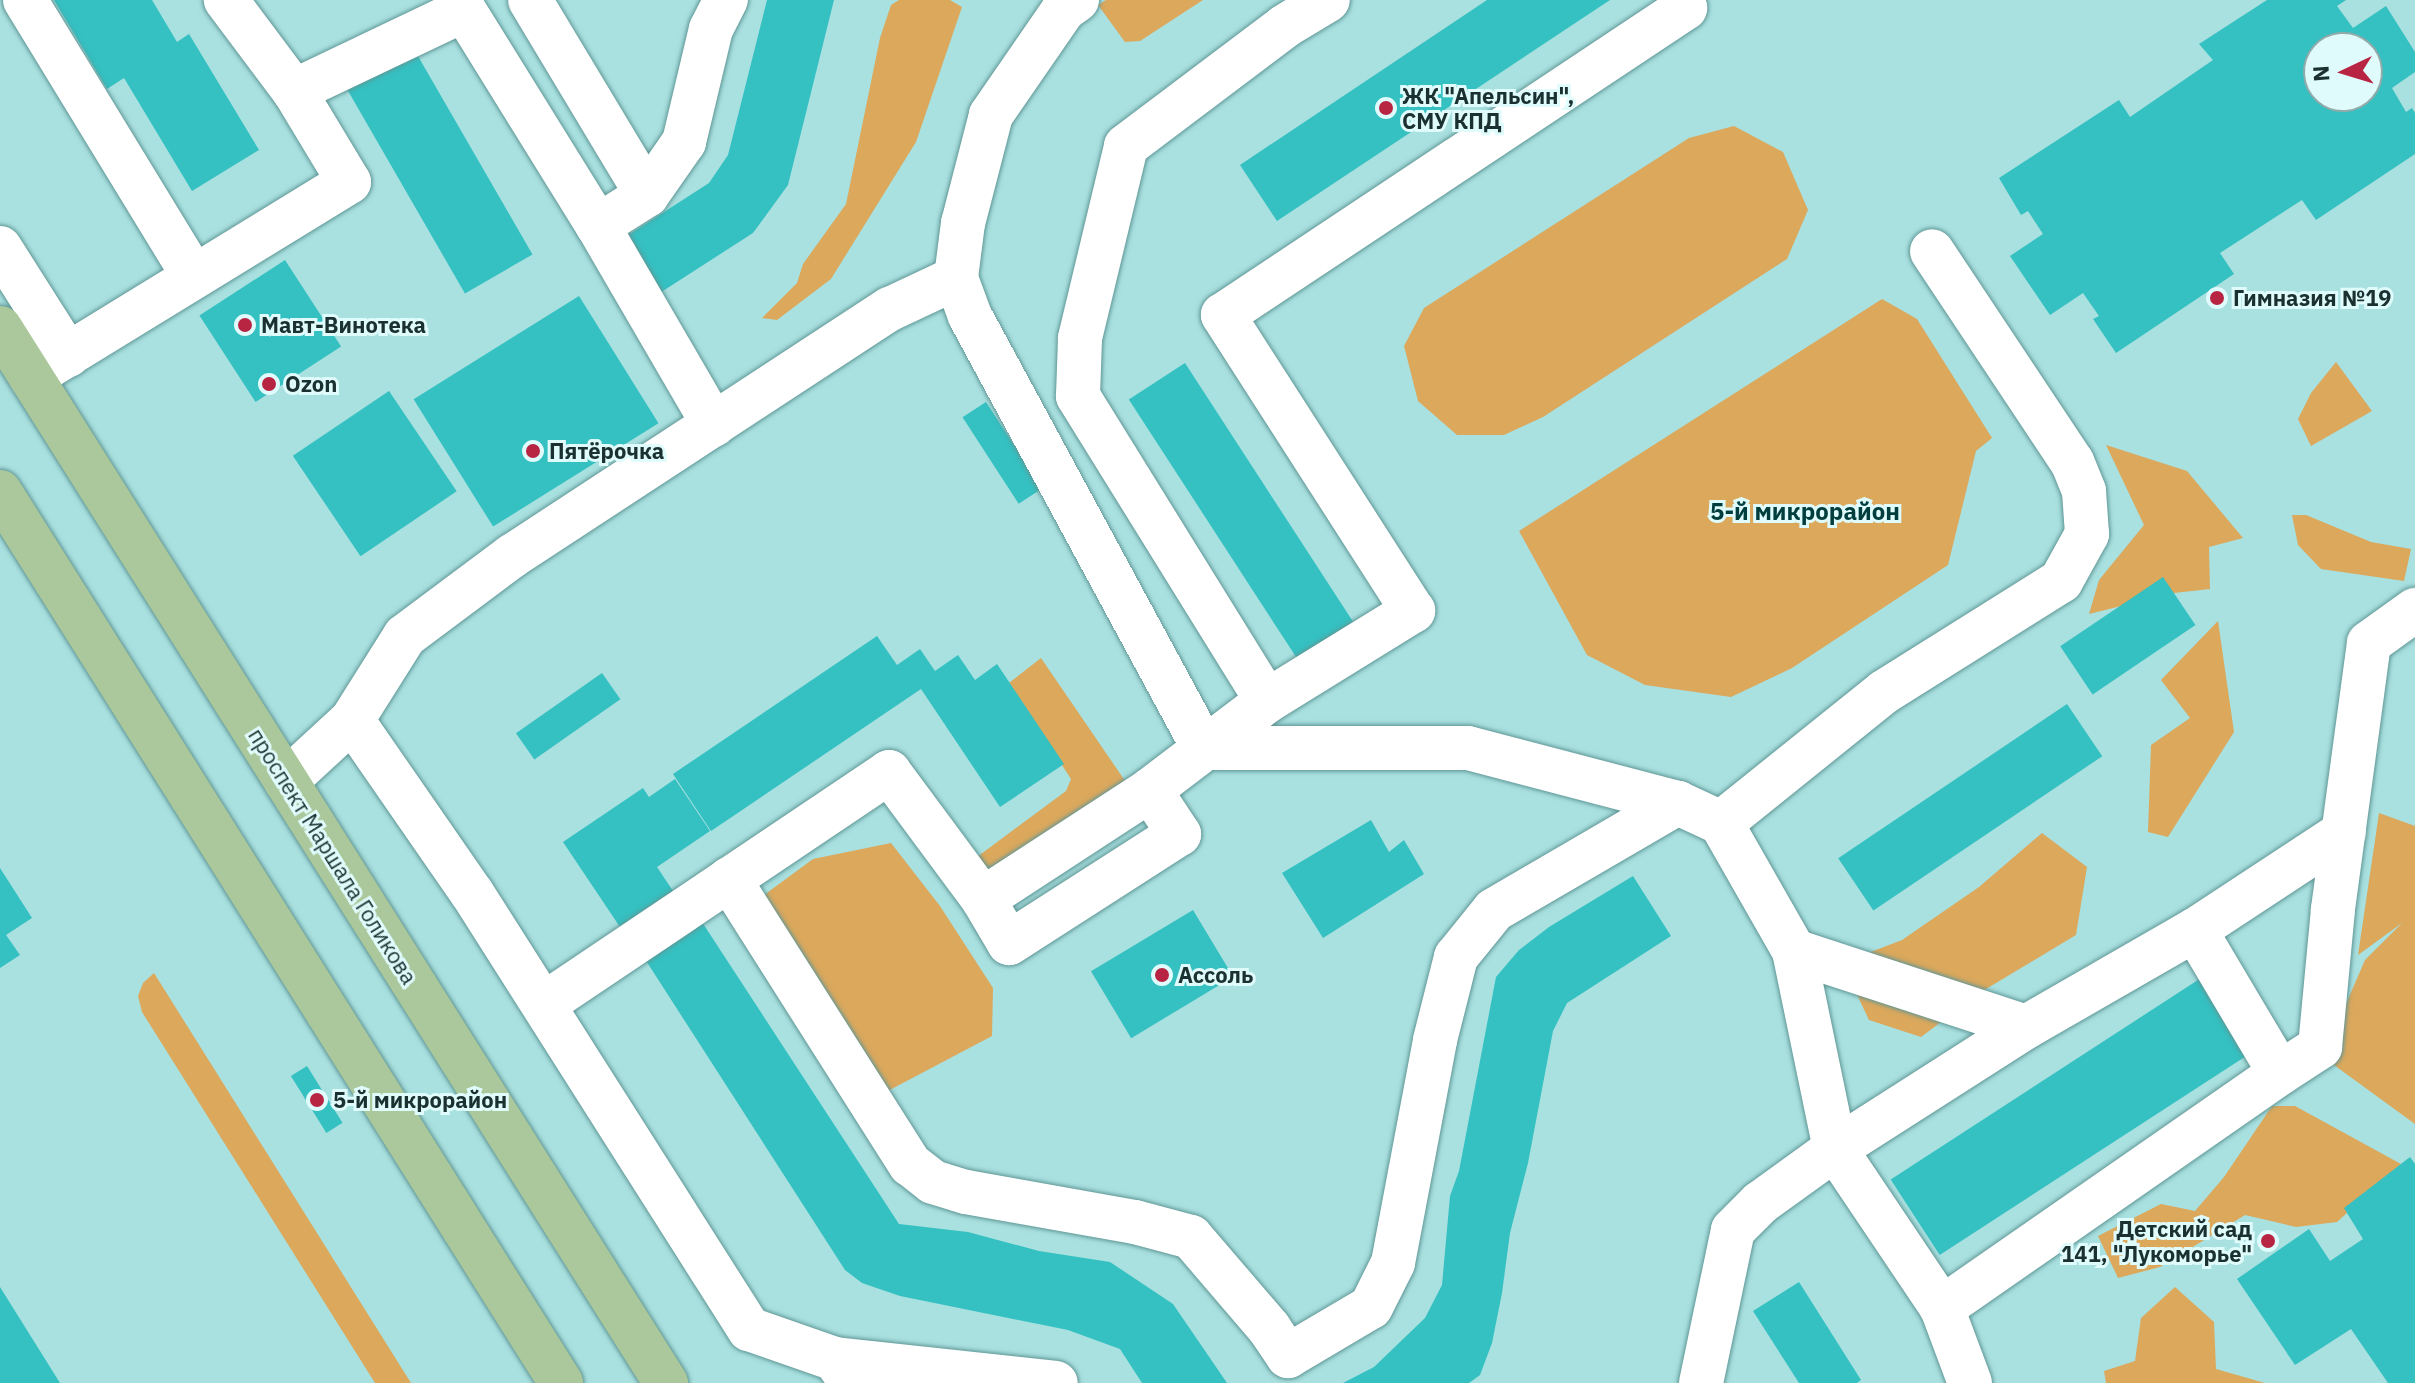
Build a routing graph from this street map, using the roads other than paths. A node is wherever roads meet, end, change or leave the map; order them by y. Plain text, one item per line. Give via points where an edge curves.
1 (25, 0) edge
2 (226, 0) edge
3 (530, 0) edge
4 (726, 0) edge
5 (1328, 0) edge
6 (1679, 0) edge
7 (1067, 3) edge
8 (294, 91) junction
9 (647, 195) junction
10 (598, 226) junction
11 (0, 248) edge
12 (1932, 251) dead end
13 (194, 277) junction
14 (956, 278) junction
15 (0, 328) edge
16 (68, 355) junction
17 (31, 377) junction
18 (714, 425) junction
19 (0, 492) edge
20 (2415, 610) edge
21 (1267, 701) junction
22 (352, 720) junction
23 (1204, 748) junction
24 (286, 781) junction
25 (1678, 803) junction
26 (1721, 823) junction
27 (2344, 832) junction
28 (729, 879) junction
29 (2195, 930) junction
30 (1794, 951) junction
31 (544, 1004) junction
32 (2026, 1027) junction
33 (2280, 1073) junction
34 (1835, 1149) junction
35 (1942, 1308) junction
36 (1296, 1369) edge
37 (843, 1371) edge
38 (561, 1383) edge
39 (666, 1383) edge
40 (1056, 1383) edge
41 (1701, 1383) edge
42 (1970, 1383) edge

1 - 13 lane
2 - 8 lane
3 - 9 lane
4 - 9 lane via 711,29 684,142
5 - 21 lane via 1285,26 1126,146 1080,338 1078,396
6 - 21 lane via 1685,8 1223,315 1413,611
7 - 14 lane via 991,115 963,223
8 - 10 lane via 464,10
8 - 13 lane via 349,182
9 - 10 lane
10 - 18 lane
11 - 16 lane
12 - 26 lane via 2072,462 2084,491 2087,534 2061,581 1884,692
13 - 16 lane
14 - 18 lane via 890,309
14 - 23 lane via 970,316
15 - 17 main road, проспект Маршала Голикова
16 - 17 lane
17 - 24 main road, проспект Маршала Голикова
18 - 22 lane via 512,556 405,636
19 - 38 main road
20 - 27 lane via 2369,643
21 - 23 lane
22 - 24 lane
22 - 31 lane
23 - 25 lane via 1468,748
23 - 28 lane via 1150,790 983,899 889,772
24 - 39 main road, проспект Маршала Голикова
25 - 26 lane
25 - 36 lane via 1494,910 1456,957 1393,1263 1371,1307
26 - 30 lane
27 - 29 lane
27 - 33 lane via 2320,1047
28 - 31 lane
28 - 36 lane via 910,1164 933,1182 966,1192 1191,1237 1269,1328
29 - 32 lane
29 - 33 lane
30 - 32 lane
30 - 34 lane
31 - 37 lane via 749,1329
32 - 34 lane
33 - 35 lane
34 - 35 lane
34 - 41 lane via 1760,1203 1733,1230
35 - 42 lane
37 - 40 lane

